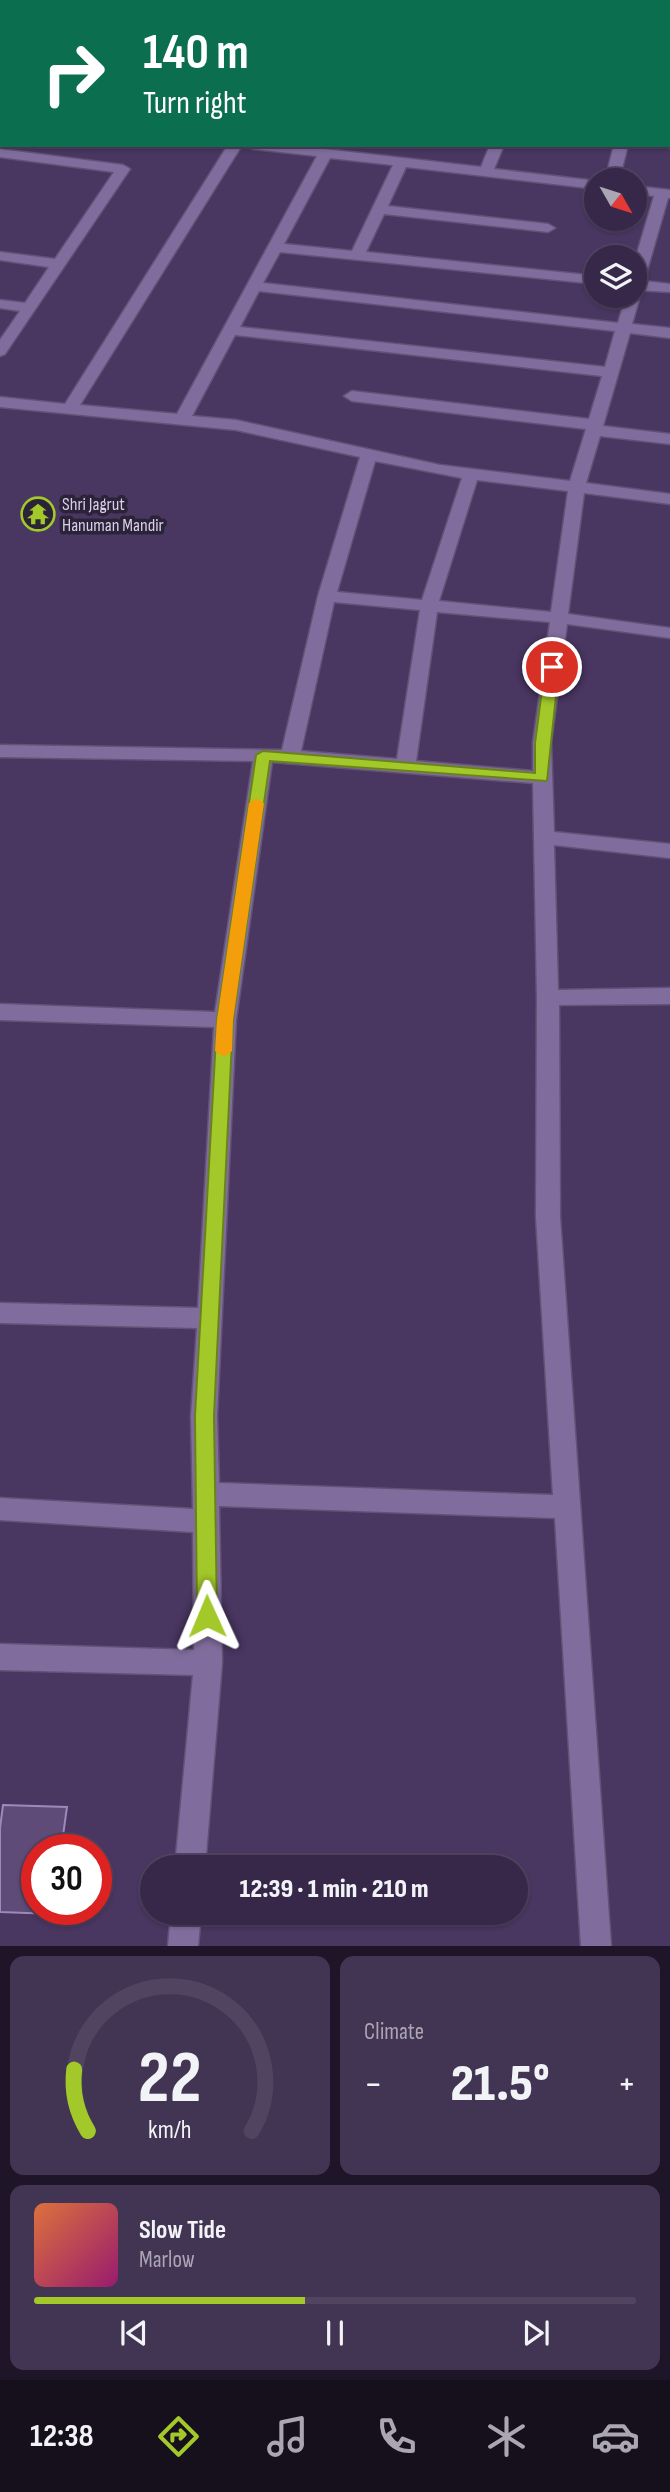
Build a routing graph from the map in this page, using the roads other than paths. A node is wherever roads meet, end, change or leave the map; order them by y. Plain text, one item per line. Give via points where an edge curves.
1 (234, 147) edge
2 (269, 147) edge
3 (496, 147) edge
4 (620, 147) edge
5 (0, 153) edge
6 (325, 154) junction
7 (401, 163) junction
8 (615, 168) edge
9 (486, 173) junction
10 (584, 184) edge
11 (648, 192) edge
12 (666, 194) edge
13 (379, 209) junction
14 (548, 228) dead end
15 (275, 247) junction
16 (647, 250) edge
17 (357, 255) junction
18 (0, 256) edge
19 (59, 264) junction
20 (584, 279) edge
21 (254, 286) junction
22 (647, 286) edge
23 (670, 288) edge
24 (0, 304) edge
25 (30, 308) junction
26 (629, 308) edge
27 (623, 328) junction
28 (230, 330) junction
29 (670, 333) edge
30 (0, 351) edge
31 (610, 372) junction
32 (352, 396) dead end
33 (0, 402) edge
34 (70, 409) junction
35 (182, 420) junction
36 (594, 428) junction
37 (670, 439) edge
38 (369, 455) junction
39 (471, 474) junction
40 (577, 487) junction
41 (670, 499) edge
42 (327, 596) junction
43 (429, 606) junction
44 (559, 618) junction
45 (670, 633) edge
46 (0, 751) edge
47 (263, 755) junction
48 (290, 756) junction
49 (407, 766) junction
50 (542, 778) junction
51 (543, 837) junction
52 (670, 852) edge
53 (670, 996) edge
54 (548, 998) junction
55 (0, 1012) edge
56 (225, 1020) junction
57 (0, 1312) edge
58 (209, 1318) junction
59 (206, 1494) junction
60 (567, 1507) junction
61 (0, 1509) edge
62 (206, 1521) junction
63 (0, 1657) edge
64 (208, 1663) junction
65 (191, 1855) edge
66 (185, 1925) edge
67 (183, 1946) edge
68 (596, 1946) edge

1 - 34 street
2 - 6 street
3 - 9 street
4 - 8 street
5 - 19 street via 123,169
6 - 7 street
6 - 15 street
7 - 9 street
7 - 13 street
9 - 10 street
11 - 12 street
12 - 16 street
13 - 14 street
13 - 17 street
15 - 17 street
15 - 21 street
17 - 20 street
18 - 19 street
19 - 25 street
21 - 27 street
21 - 28 street
22 - 23 street
24 - 25 street
25 - 30 street
26 - 27 street
27 - 29 street
27 - 31 street
28 - 31 street
28 - 35 street
31 - 36 street
32 - 36 street
33 - 34 street
34 - 35 street
35 - 38 street via 236,425
36 - 37 street
36 - 40 street
38 - 39 street
38 - 42 street
39 - 40 street
39 - 43 street
40 - 41 street
40 - 44 street
42 - 43 street
42 - 48 street
43 - 44 street
43 - 49 street
44 - 45 street
44 - 50 street via 542,743
46 - 47 street
47 - 48 street
47 - 56 street
48 - 49 street
49 - 50 street
50 - 51 street
51 - 52 street
51 - 54 street
53 - 54 street
54 - 60 street via 548,1217
55 - 56 street
56 - 58 street
57 - 58 street
58 - 59 street
59 - 60 street
59 - 62 street
60 - 68 street
61 - 62 street
62 - 64 street
63 - 64 street
64 - 65 street
66 - 67 street

